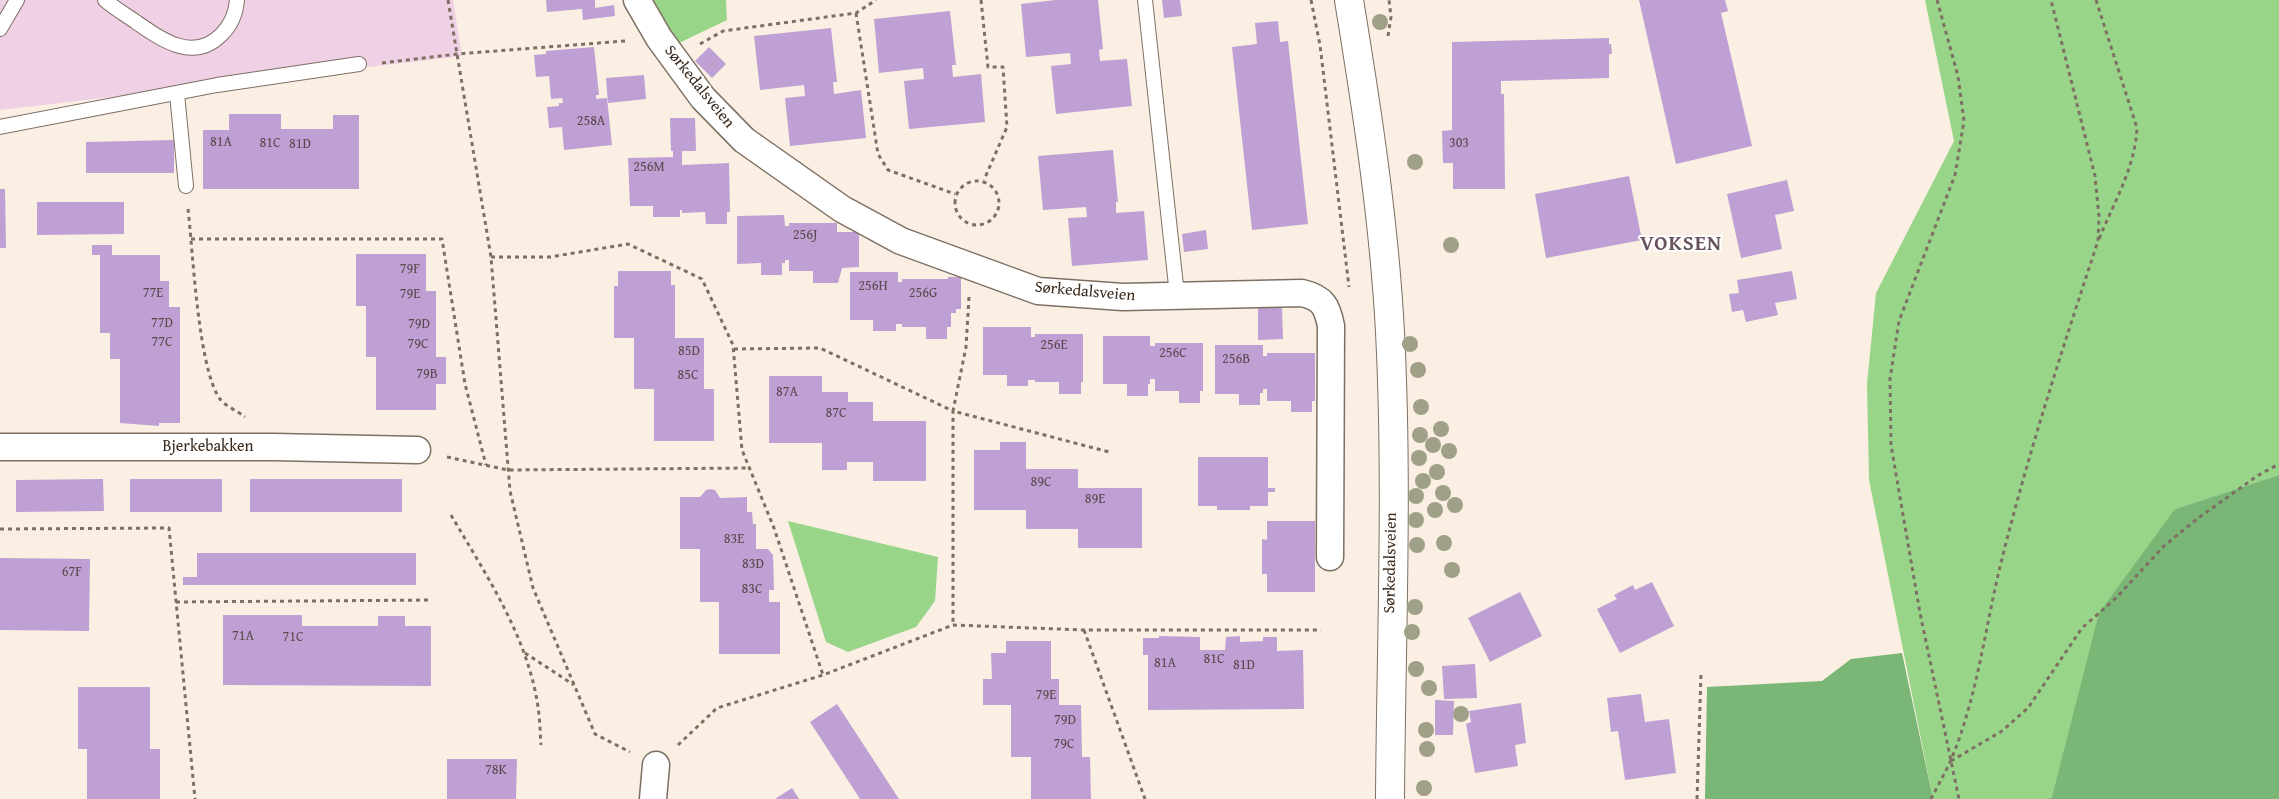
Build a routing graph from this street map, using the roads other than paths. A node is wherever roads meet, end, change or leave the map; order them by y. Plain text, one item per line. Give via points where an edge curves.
1 (104, 0) edge
2 (237, 0) edge
3 (636, 0) edge
4 (1145, 0) edge
5 (1349, 0) edge
6 (9, 8) edge
7 (0, 29) edge
8 (359, 64) road end
9 (177, 94) junction
10 (0, 127) edge
11 (186, 186) road end
12 (1177, 295) junction
13 (0, 447) edge
14 (417, 450) road end
15 (1330, 557) dead end
16 (656, 765) road end
17 (653, 799) edge
18 (1390, 799) edge

1 - 2 lane via 171,44 194,48 211,43 224,32 234,16
3 - 12 street, Sørkedalsveien via 703,98 744,140 850,214 901,241 1038,291 1123,298
4 - 12 lane
5 - 18 main road, Sørkedalsveien via 1377,185 1390,331
6 - 7 lane
8 - 9 lane
9 - 10 lane
9 - 11 lane
12 - 15 street, Sørkedalsveien via 1302,293 1316,296 1328,310 1331,326
13 - 14 street, Bjerkebakken
16 - 17 street

